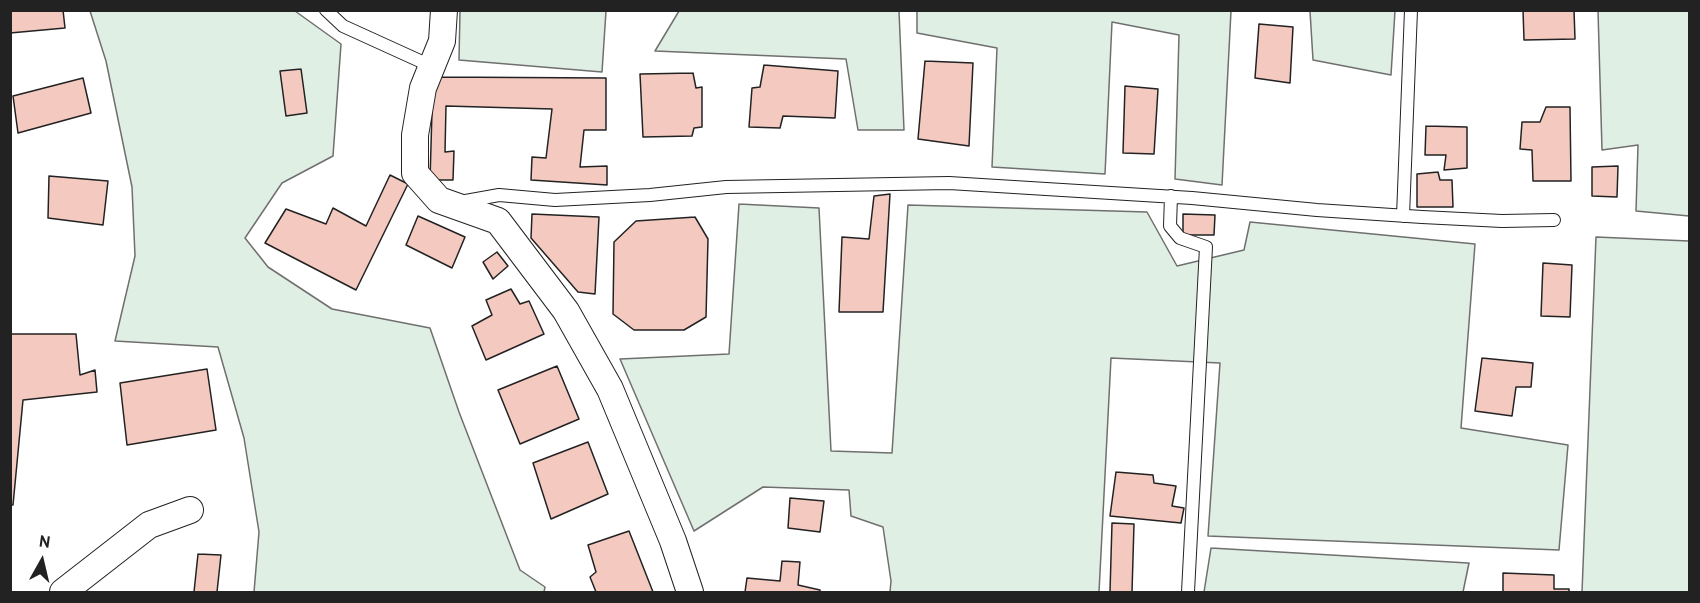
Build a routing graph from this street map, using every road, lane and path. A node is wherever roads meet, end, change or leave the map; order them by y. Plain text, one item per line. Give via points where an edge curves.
1 (326, 10) edge
2 (444, 10) edge
3 (1411, 10) edge
4 (431, 66) junction
5 (1171, 196) junction
6 (450, 204) junction
7 (1403, 216) junction
8 (1554, 219) dead end
9 (190, 510) dead end
10 (63, 592) edge
11 (690, 592) edge
12 (1188, 592) edge

1 - 4 lane via 343,26
2 - 4 street via 442,41
3 - 7 lane
4 - 6 street via 415,135 415,173 439,200
5 - 6 lane via 949,183 726,187 555,200 500,195
5 - 7 lane
5 - 12 lane via 1170,226 1180,238 1206,247
6 - 11 street via 498,221 566,311 610,389
7 - 8 lane via 1502,221
9 - 10 street via 149,525

